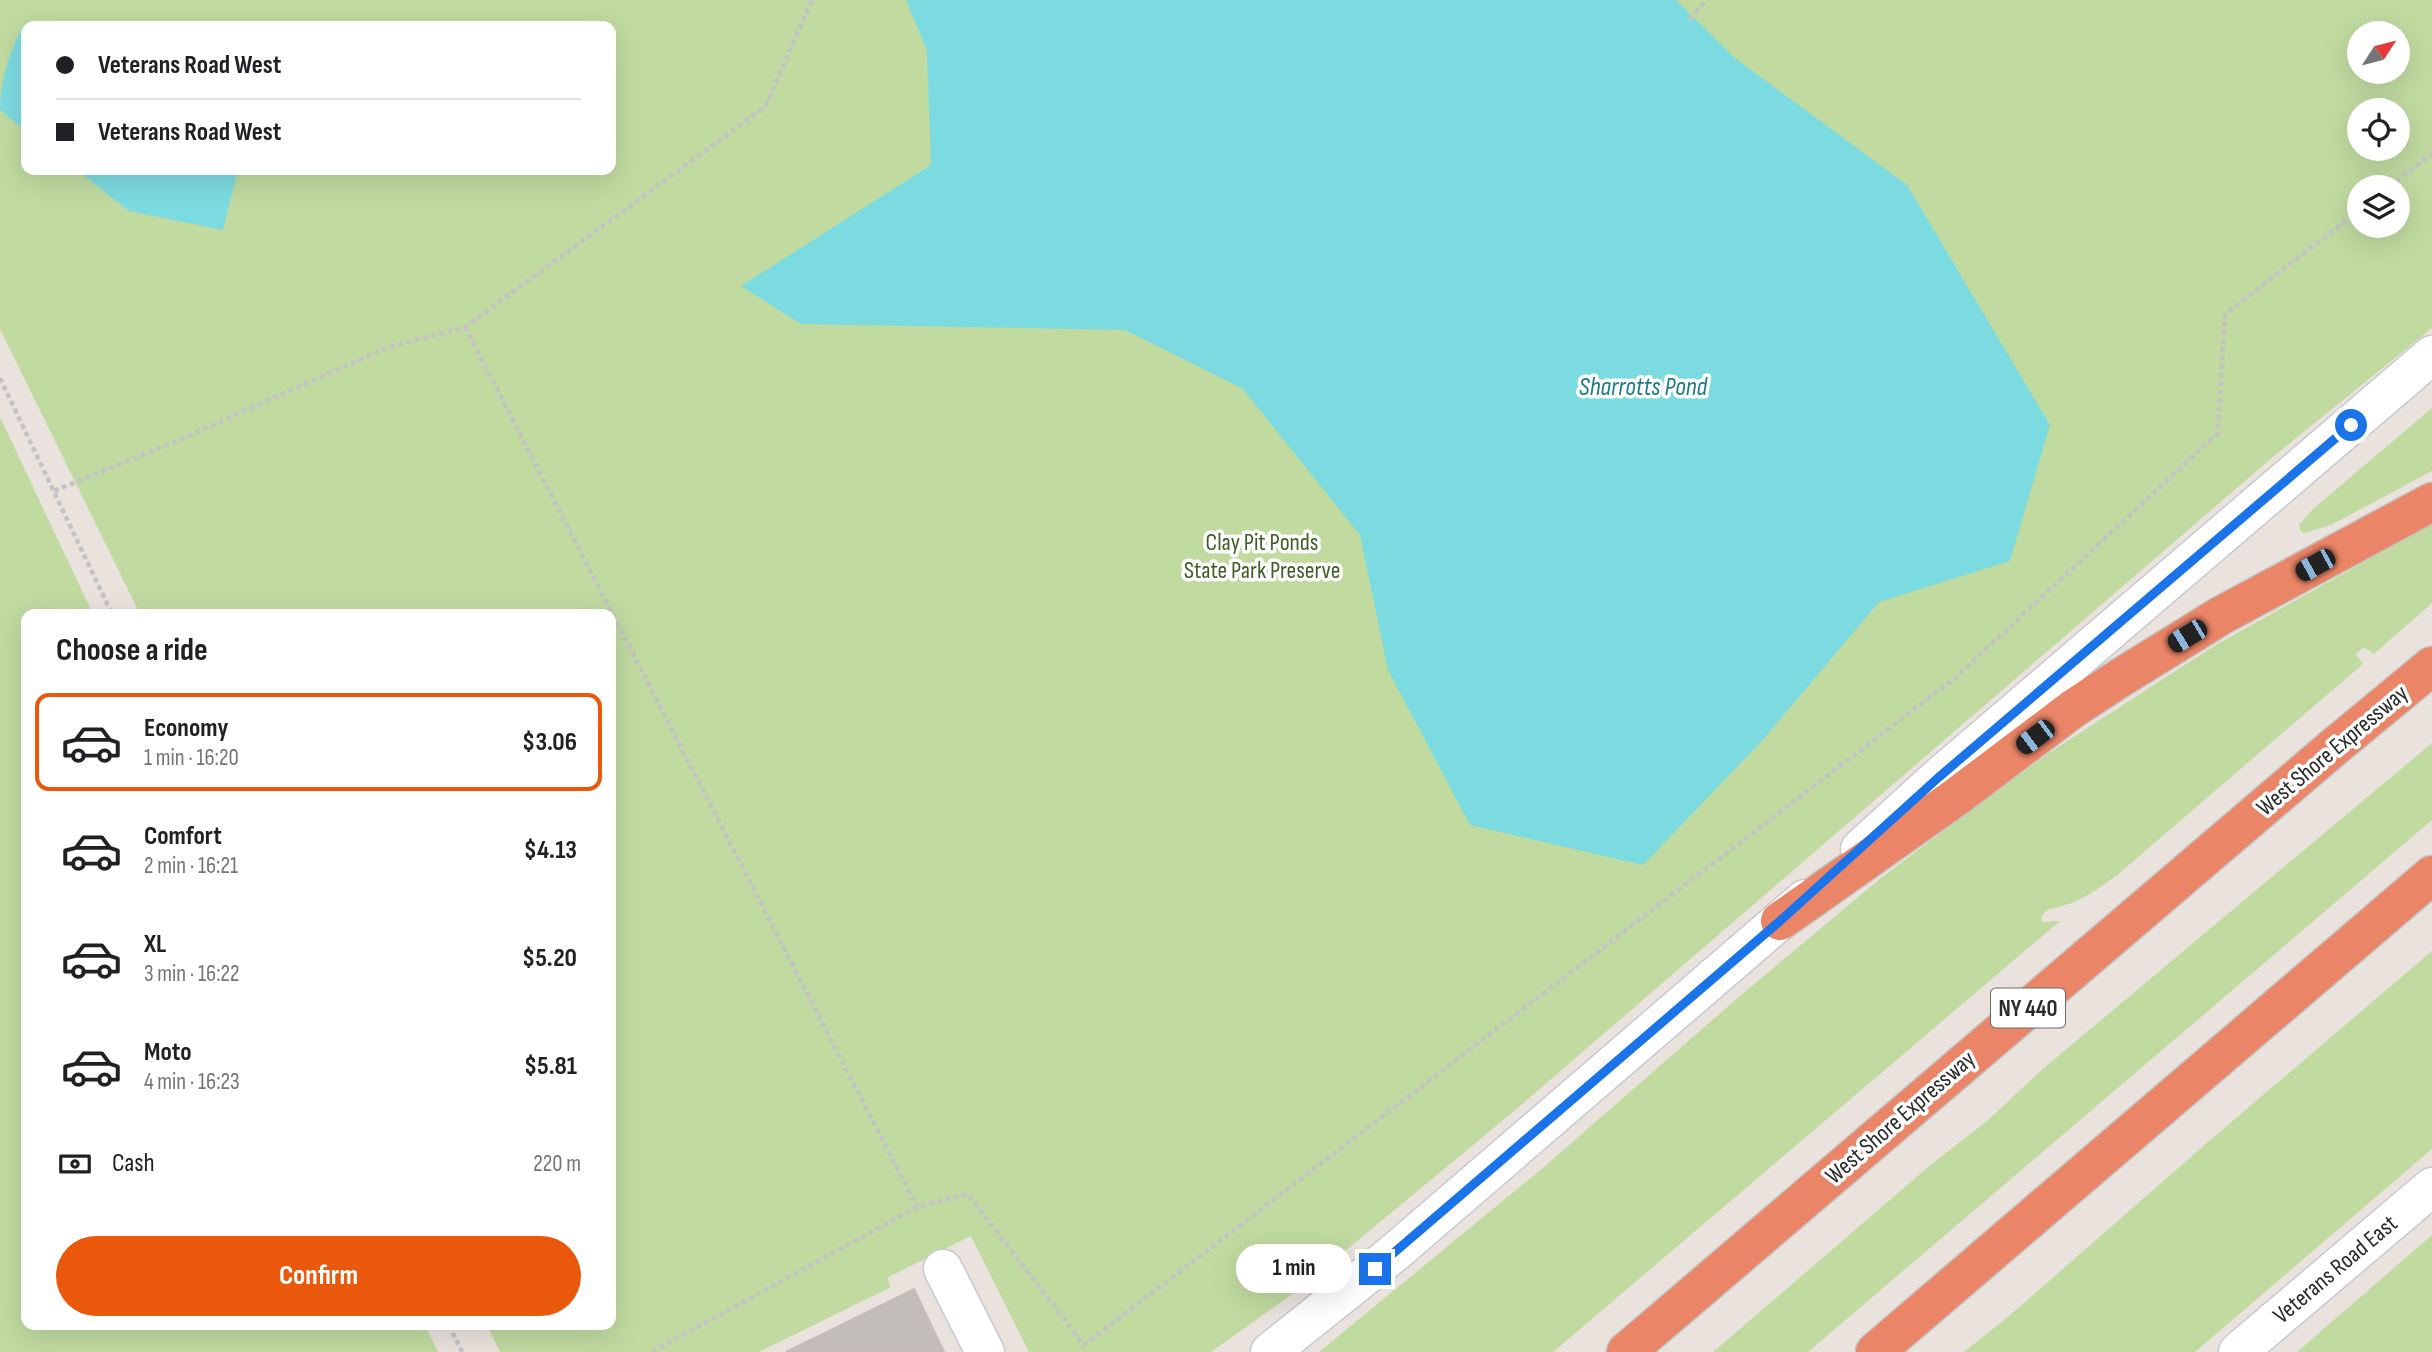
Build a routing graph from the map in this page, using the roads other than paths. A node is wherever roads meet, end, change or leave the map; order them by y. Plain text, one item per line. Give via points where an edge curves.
1 (2432, 355) edge
2 (2432, 502) edge
3 (2432, 666) edge
4 (2432, 875) edge
5 (1780, 921) junction
6 (2432, 1187) edge
7 (943, 1269) dead end
8 (985, 1352) edge
9 (1270, 1352) edge
10 (1626, 1352) edge
11 (1875, 1352) edge
12 (2238, 1352) edge

1 - 5 street via 1939,777
2 - 5 highway via 2222,615 2120,678
3 - 10 highway, West Shore Expressway / NY 440
4 - 11 highway
5 - 9 street via 1403,1245
6 - 12 street, Veterans Road East
7 - 8 street

